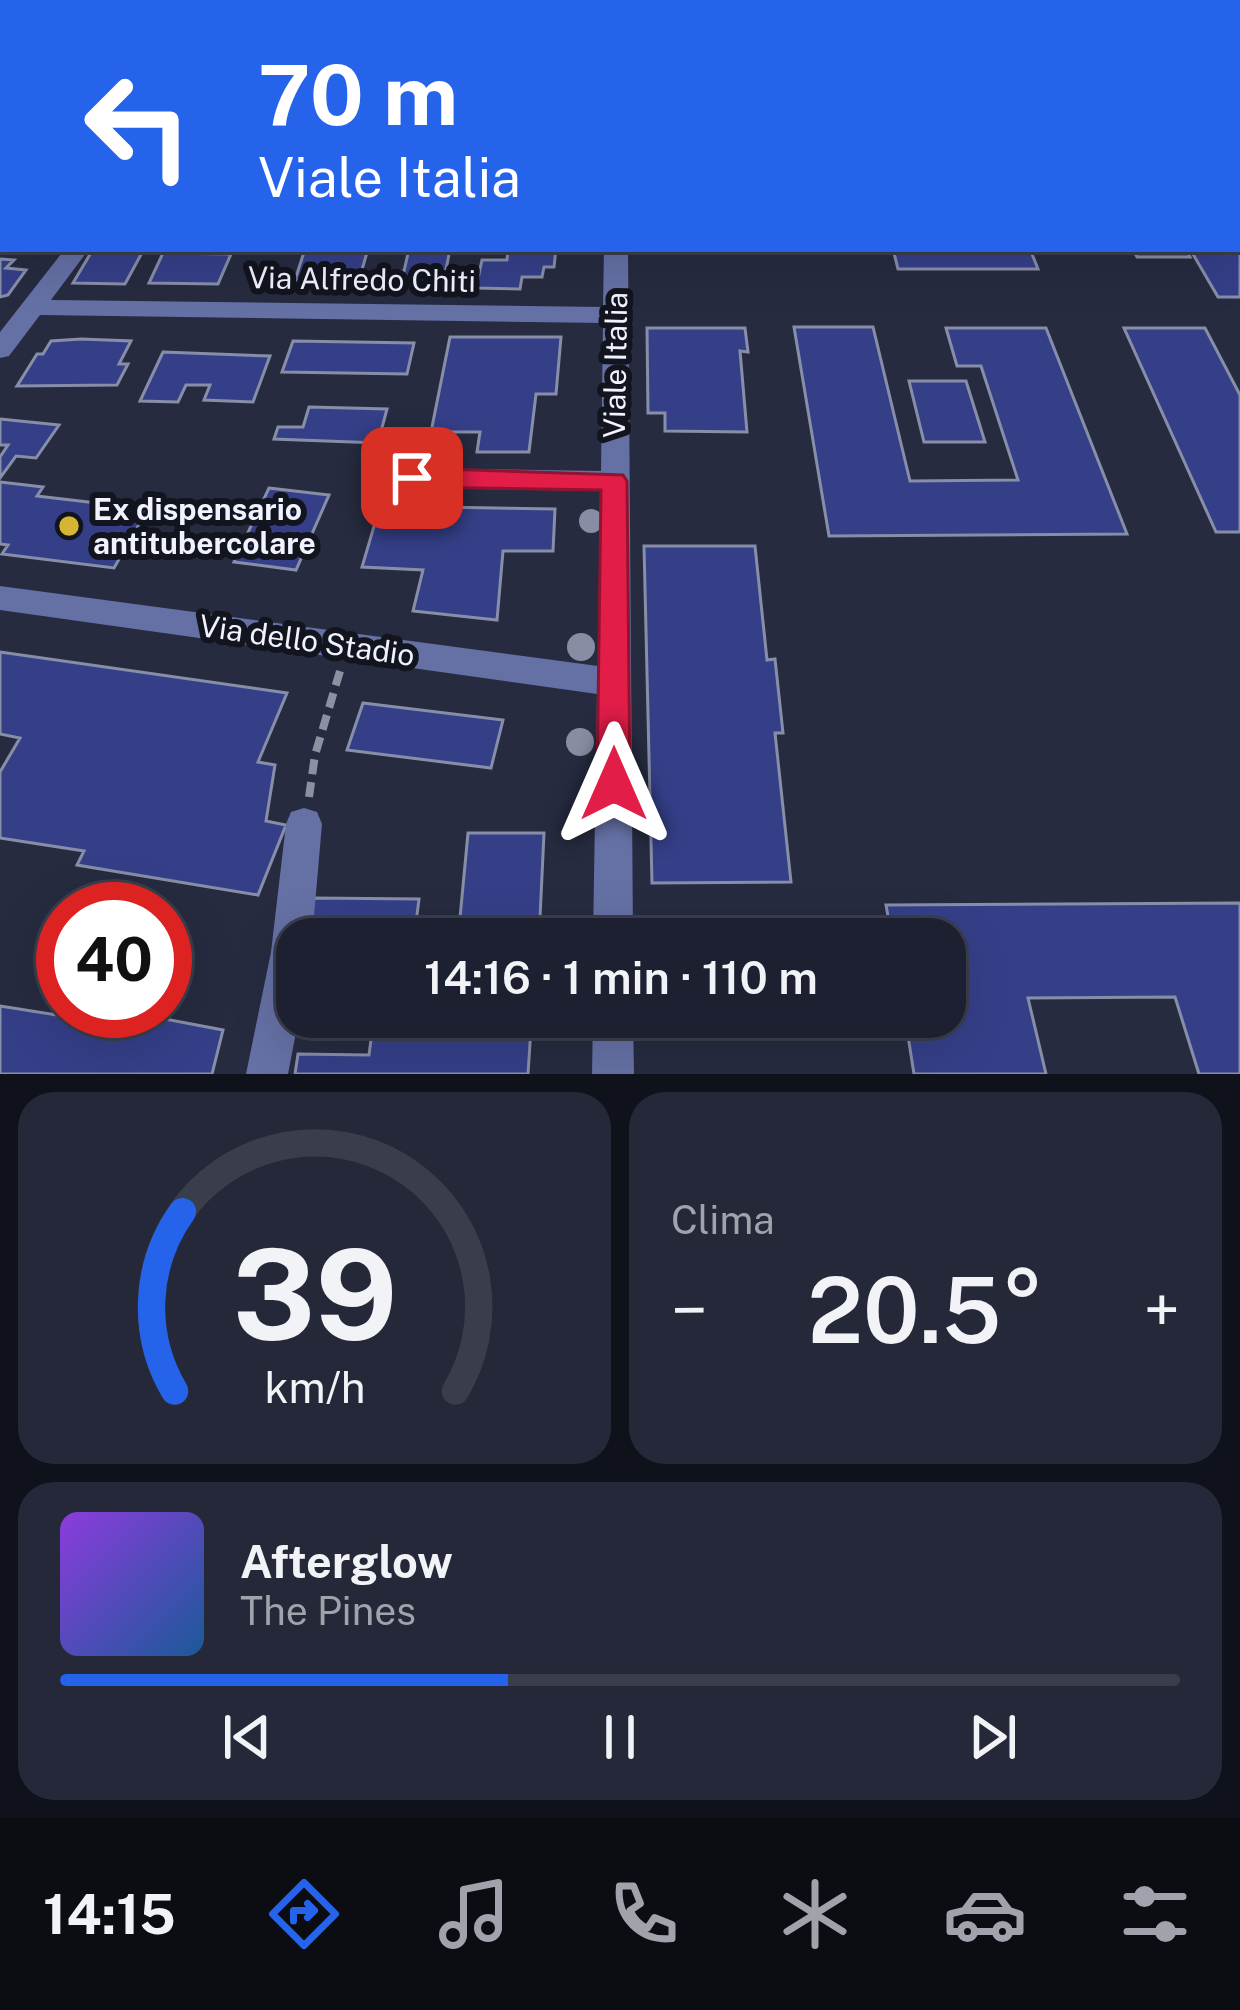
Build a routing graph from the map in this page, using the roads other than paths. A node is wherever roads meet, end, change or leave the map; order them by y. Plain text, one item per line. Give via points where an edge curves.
1 (75, 252) edge
2 (616, 252) edge
3 (37, 307) junction
4 (615, 315) junction
5 (0, 350) edge
6 (412, 478) dead end
7 (614, 481) junction
8 (0, 598) edge
9 (613, 682) junction
10 (304, 824) road end
11 (613, 918) edge
12 (613, 1038) edge
13 (267, 1074) edge
14 (613, 1074) edge

1 - 3 street
2 - 4 street, Viale Italia
3 - 4 street, Via Alfredo Chiti
3 - 5 street
4 - 7 street, Viale Italia
6 - 7 street, Viale Italia
7 - 9 street, Viale Italia
8 - 9 street, Via dello Stadio
9 - 11 street, Viale Italia
10 - 13 street
12 - 14 street

